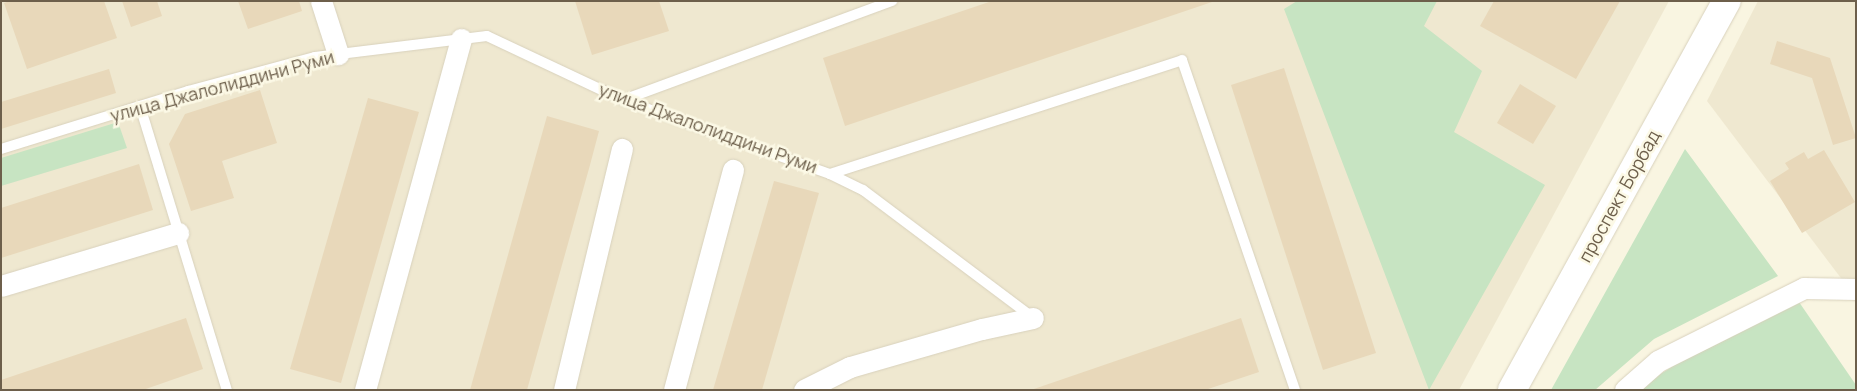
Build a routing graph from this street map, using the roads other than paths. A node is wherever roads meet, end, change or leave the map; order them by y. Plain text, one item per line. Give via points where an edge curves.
1 (320, 1) edge
2 (892, 1) edge
3 (1727, 1) edge
4 (461, 39) junction
5 (338, 54) junction
6 (623, 100) junction
7 (140, 106) junction
8 (1, 148) edge
9 (622, 149) dead end
10 (733, 170) dead end
11 (830, 174) junction
12 (178, 233) junction
13 (1, 286) edge
14 (1856, 290) edge
15 (1033, 318) joint
16 (227, 390) edge
17 (365, 390) edge
18 (564, 390) edge
19 (674, 390) edge
20 (804, 390) edge
21 (1295, 390) edge
22 (1512, 390) edge
23 (1625, 390) edge

1 - 5 street
2 - 6 lane
3 - 22 street, проспект Борбад
4 - 5 lane, улица Джалолиддини Руми
4 - 6 lane, улица Джалолиддини Руми via 487,36
4 - 17 street
5 - 7 lane, улица Джалолиддини Руми via 316,57
6 - 11 lane, улица Джалолиддини Руми
7 - 8 lane, улица Джалолиддини Руми
7 - 12 lane
9 - 18 street
10 - 19 street
11 - 15 lane, улица Джалолиддини Руми via 863,190
11 - 21 lane via 1182,60
12 - 13 street
12 - 16 lane
14 - 23 street via 1804,288 1658,361
15 - 20 street via 982,329 850,367

